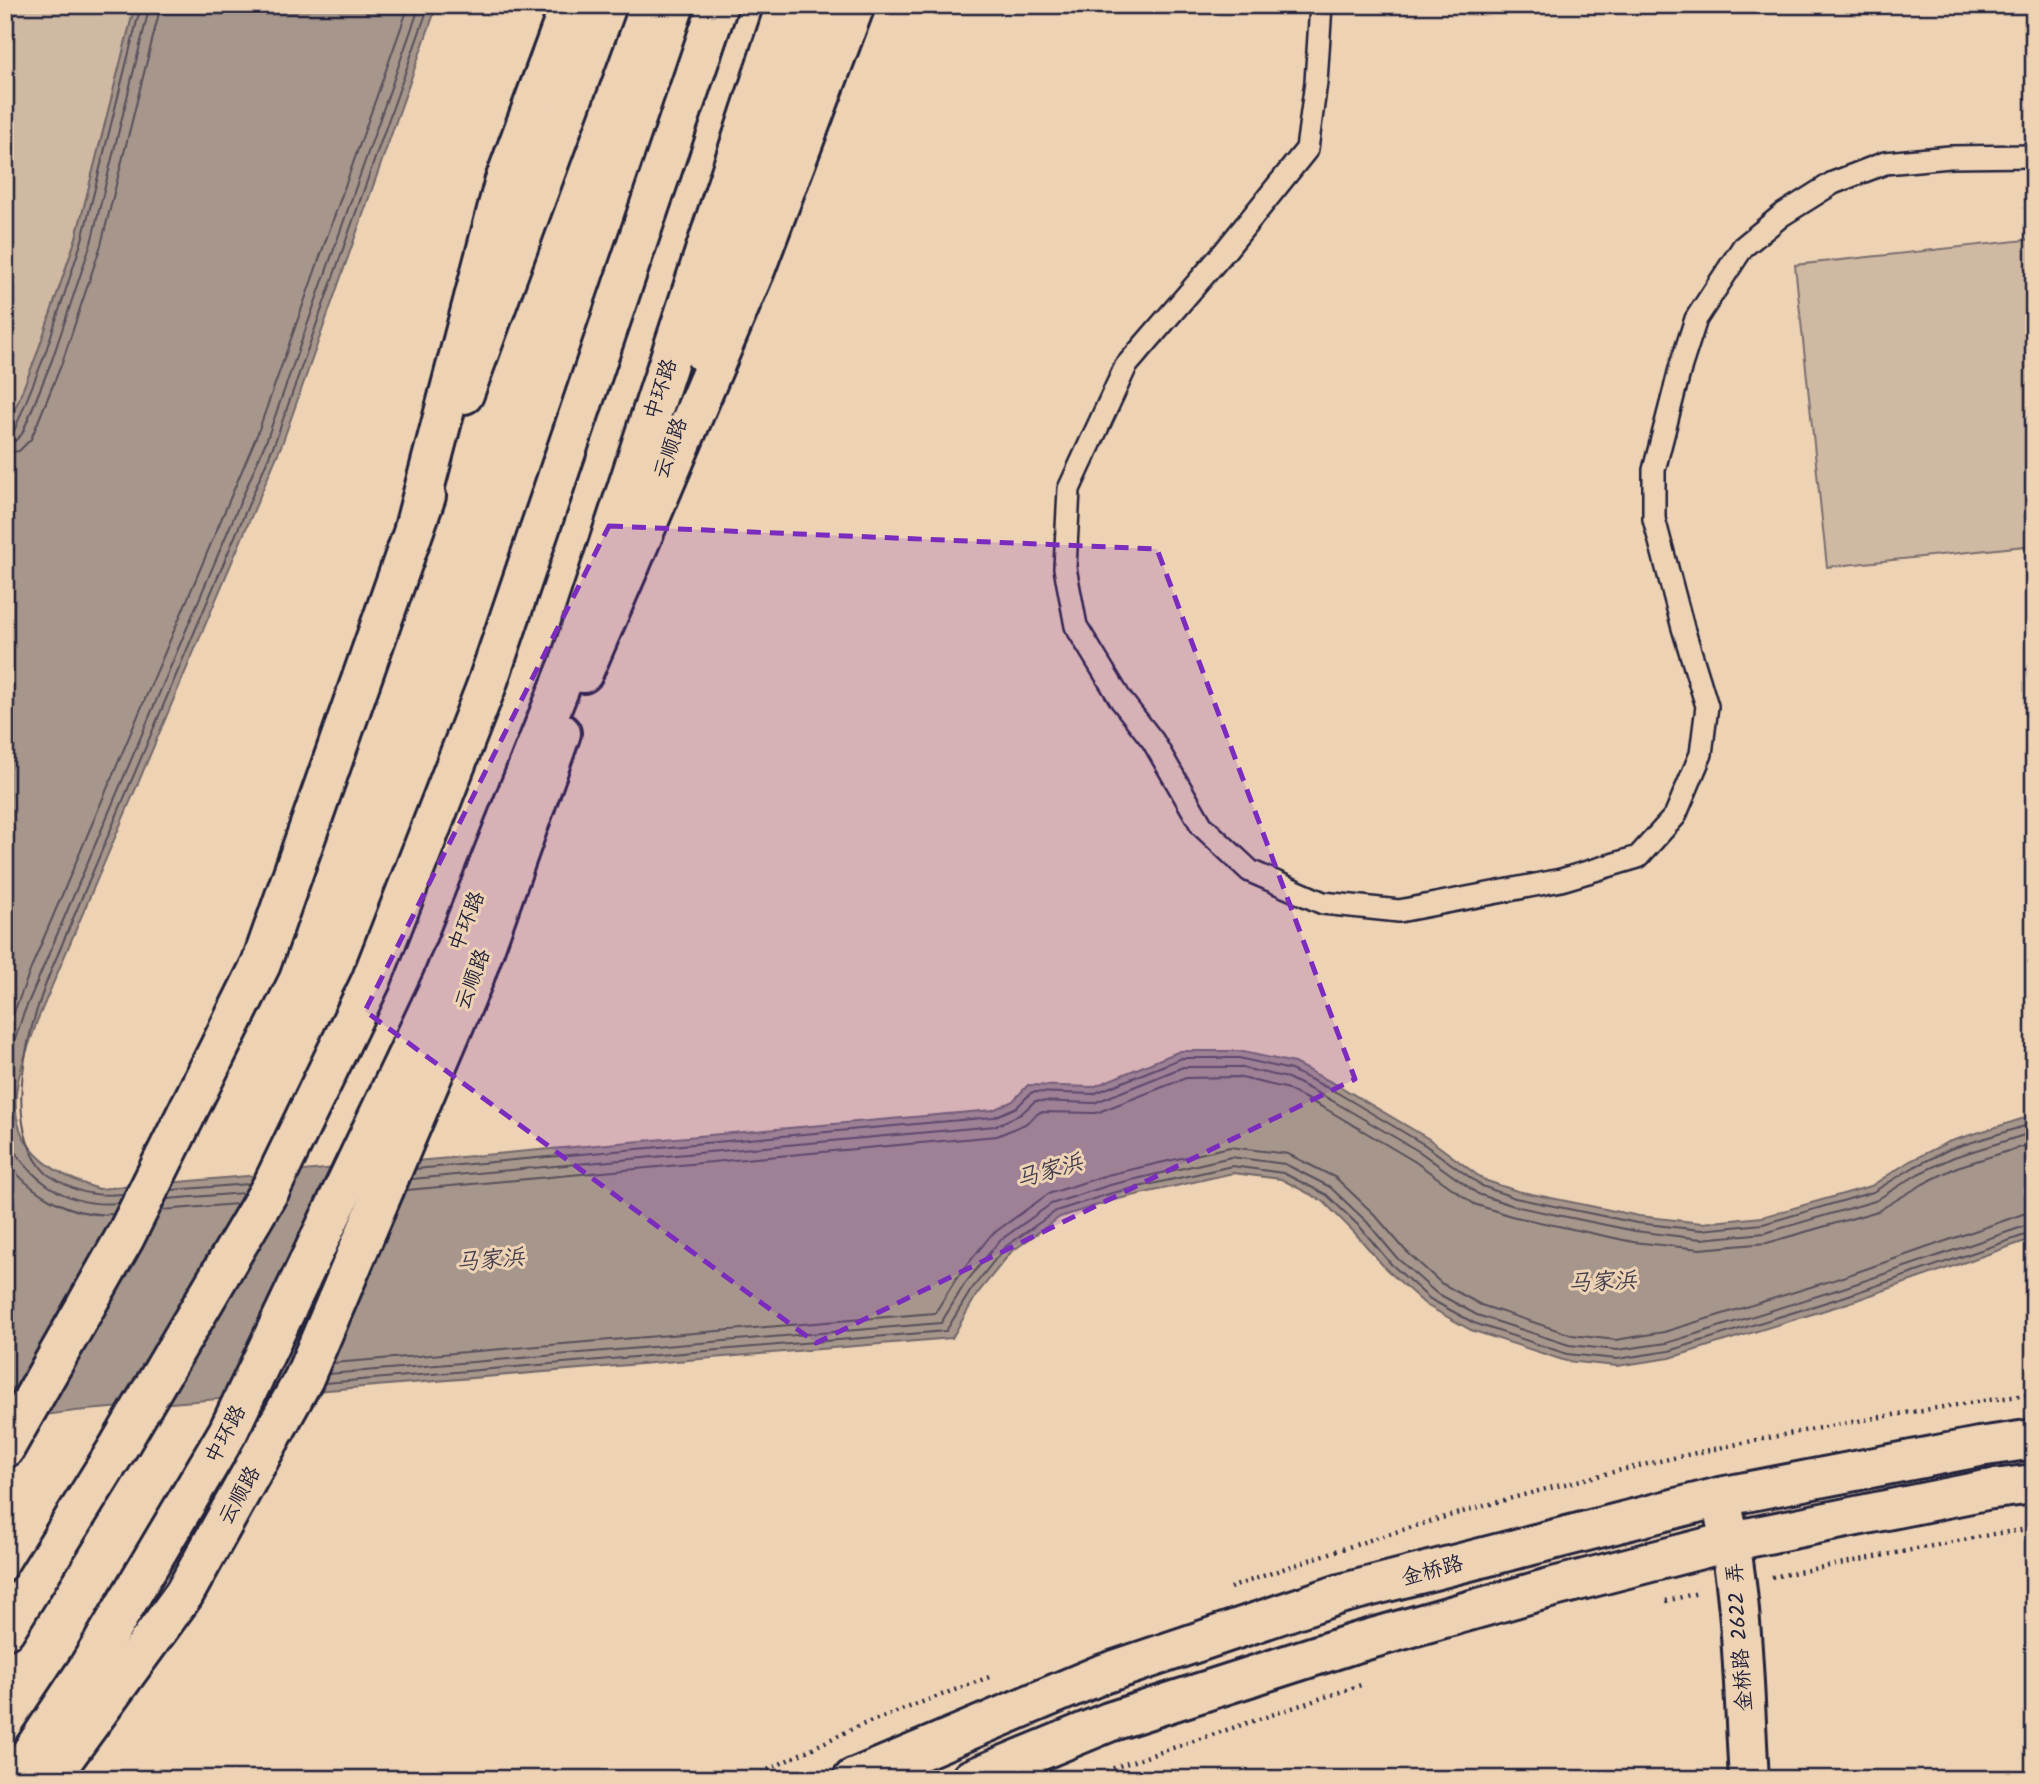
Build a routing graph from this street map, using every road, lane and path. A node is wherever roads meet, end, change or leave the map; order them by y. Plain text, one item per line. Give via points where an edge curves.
1 (570, 5) edge
2 (607, 5) edge
3 (718, 5) edge
4 (786, 5) edge
5 (823, 5) edge
6 (855, 5) edge
7 (1321, 5) edge
8 (2034, 156) edge
9 (414, 528) junction
10 (630, 565) junction
11 (2034, 1439) edge
12 (5, 1448) edge
13 (2034, 1484) edge
14 (1720, 1497) junction
15 (2034, 1528) edge
16 (1732, 1541) junction
17 (1737, 1584) junction
18 (1658, 1602) dead end
19 (5, 1630) edge
20 (1362, 1684) dead end
21 (14, 1779) edge
22 (49, 1779) edge
23 (853, 1779) edge
24 (971, 1779) edge
25 (1087, 1779) edge
26 (1749, 1779) edge

1 - 9 main road via 503,183
2 - 9 main road
3 - 19 main road via 486,687 371,981 272,1186
4 - 21 main road, 中环路 via 570,662 442,982 228,1432 88,1668
5 - 10 main road, 云顺路
6 - 10 main road via 755,270
7 - 8 lane via 1307,149 1126,366 1069,489 1065,568 1076,626 1121,700 1153,741 1202,826 1250,872 1323,902 1399,911 1561,880 1638,857 1675,816 1701,754 1707,706 1654,519 1654,470 1696,320 1742,247 1833,183 1885,163
9 - 12 main road via 261,964 125,1237
10 - 22 main road, 云顺路 via 592,646 474,978 304,1378 184,1594
11 - 14 main road, 金桥路
13 - 16 main road
14 - 16 main road, 金桥路 2622 弄
14 - 23 main road, 金桥路 via 1340,1594 1100,1675
15 - 17 path
16 - 17 main road, 金桥路 2622 弄
16 - 24 main road via 1352,1644 1108,1722
17 - 18 path
17 - 26 main road, 金桥路 2622 弄
20 - 25 path

